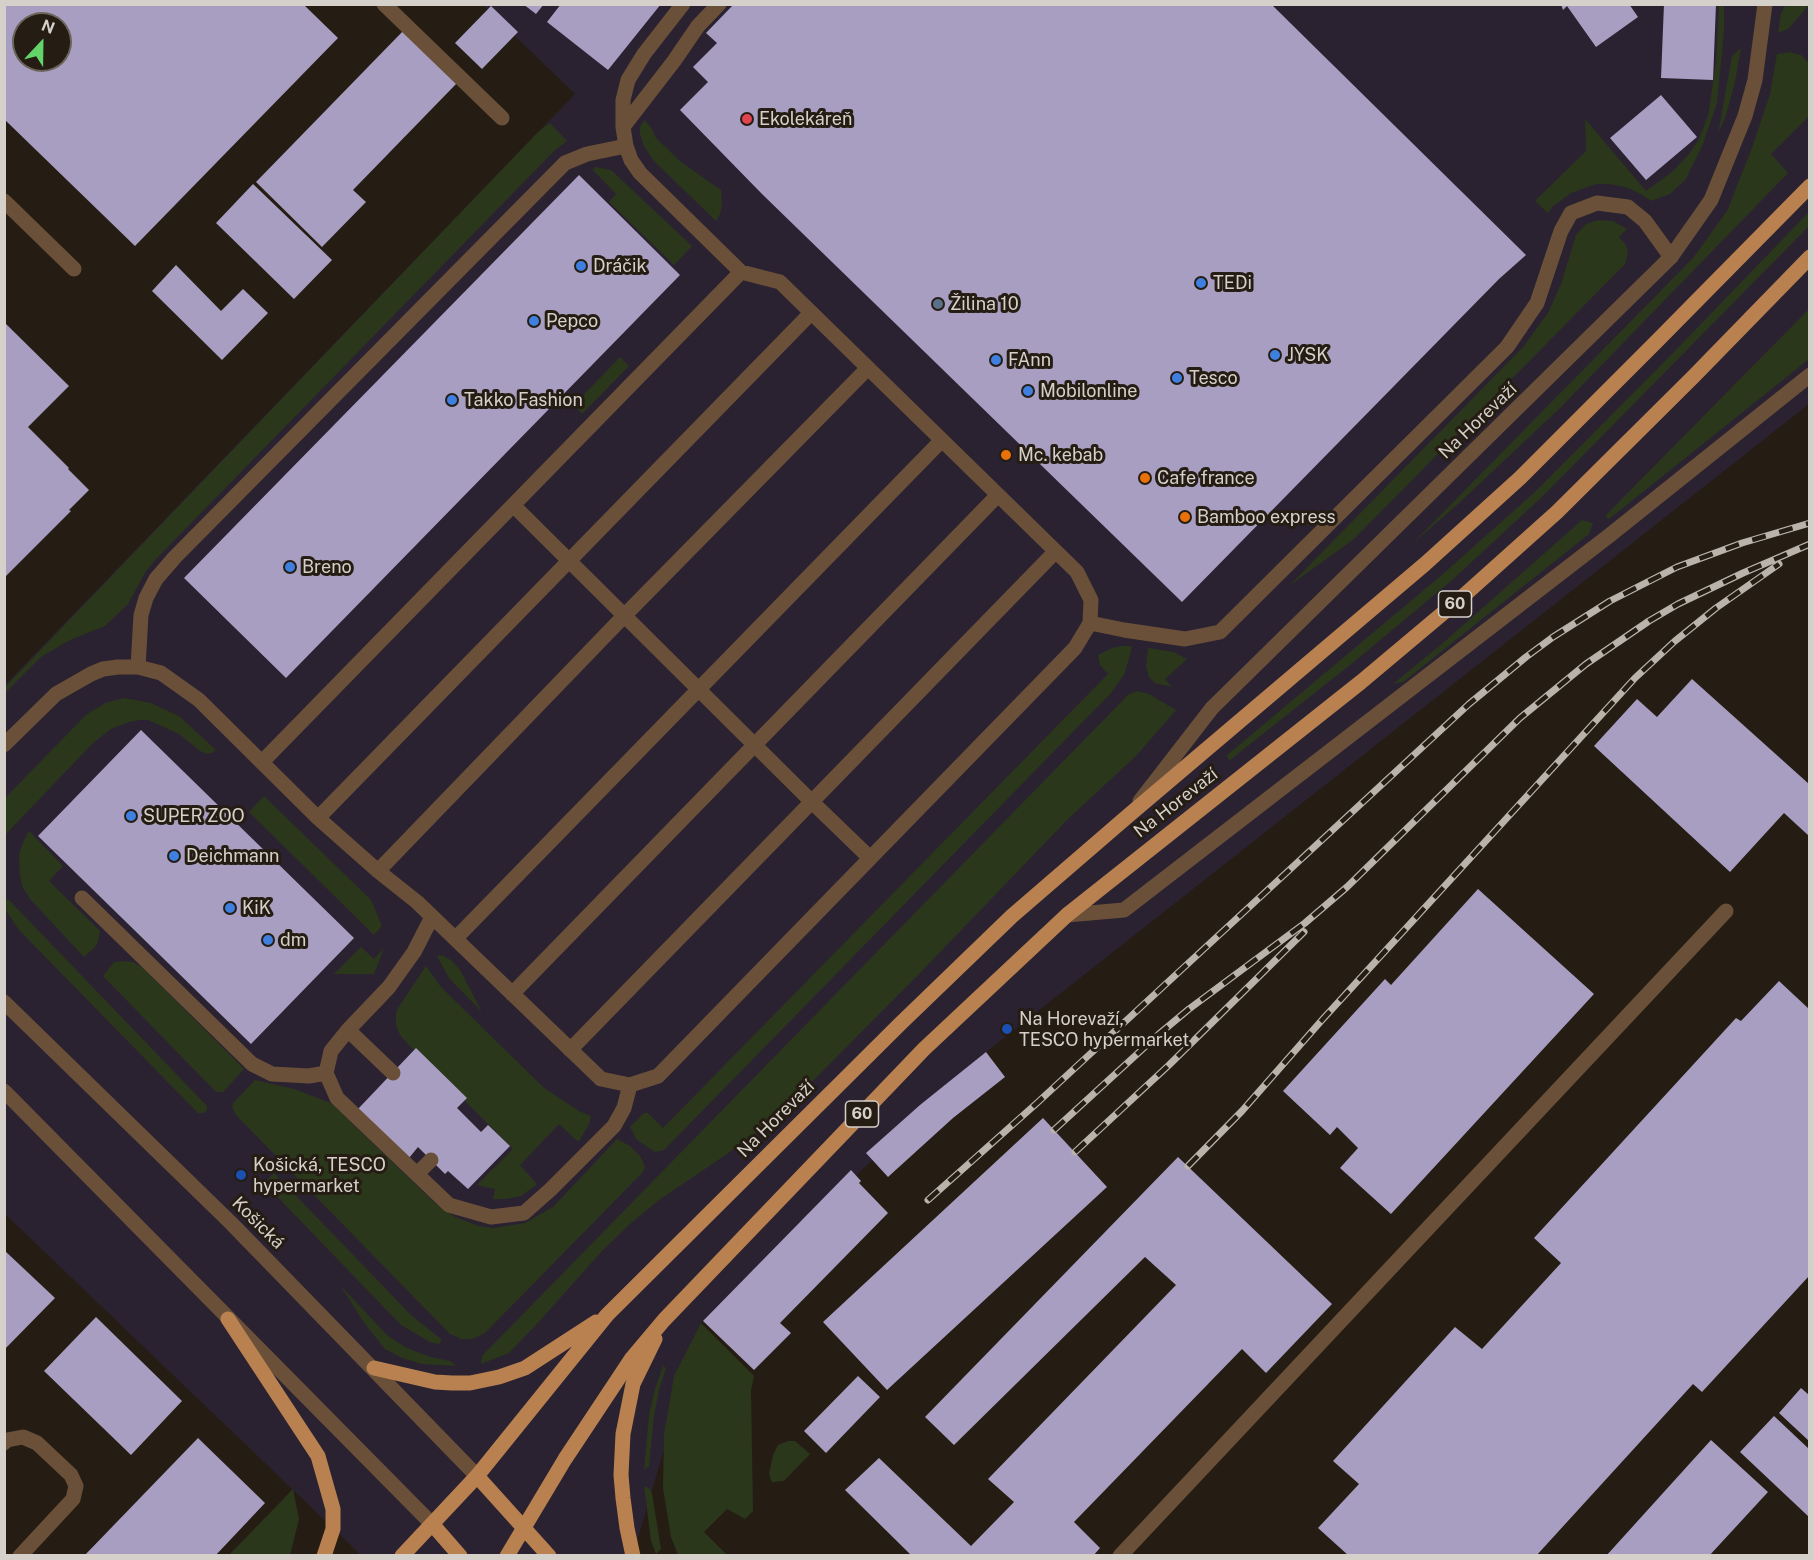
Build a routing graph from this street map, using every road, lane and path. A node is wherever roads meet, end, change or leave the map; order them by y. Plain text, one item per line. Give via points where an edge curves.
1 (384, 4) edge
2 (683, 4) edge
3 (719, 4) edge
4 (1766, 5) edge
5 (502, 117) dead end
6 (623, 128) junction
7 (626, 146) junction
8 (1809, 186) edge
9 (4, 201) edge
10 (1671, 257) junction
11 (1809, 257) edge
12 (74, 269) dead end
13 (741, 272) junction
14 (811, 313) junction
15 (867, 369) junction
16 (1809, 375) edge
17 (941, 441) junction
18 (997, 496) junction
19 (513, 505) junction
20 (1055, 552) junction
21 (570, 561) junction
22 (624, 616) junction
23 (1090, 623) junction
24 (138, 667) junction
25 (699, 690) junction
26 (4, 745) edge
27 (755, 746) junction
28 (262, 762) junction
29 (811, 801) junction
30 (1129, 815) junction
31 (318, 818) junction
32 (870, 858) junction
33 (378, 871) junction
34 (82, 898) dead end
35 (1726, 911) dead end
36 (1067, 915) junction
37 (432, 917) junction
38 (455, 939) junction
39 (512, 994) junction
40 (7, 1001) edge
41 (348, 1030) junction
42 (570, 1050) junction
43 (393, 1072) dead end
44 (326, 1073) junction
45 (630, 1085) junction
46 (4, 1091) edge
47 (431, 1160) dead end
48 (417, 1174) junction
49 (607, 1315) junction
50 (228, 1319) junction
51 (664, 1320) junction
52 (374, 1368) junction
53 (4, 1443) edge
54 (477, 1476) junction
55 (433, 1525) junction
56 (524, 1527) junction
57 (20, 1556) edge
58 (324, 1556) edge
59 (402, 1556) edge
60 (460, 1556) edge
61 (507, 1556) edge
62 (549, 1556) edge
63 (633, 1556) edge
64 (1120, 1556) edge

1 - 5 street
2 - 6 street via 630,73 623,100
3 - 6 street via 698,26
4 - 10 street, Na Horevaží via 1755,80 1745,116 1711,200
6 - 7 street
7 - 13 street via 640,173
7 - 24 street via 566,163 175,557 146,598 141,615
8 - 30 main road, Na Horevaží / 60 via 1520,478 1425,564
9 - 12 street
10 - 23 street via 1645,221 1628,207 1597,203 1571,213 1537,303 1507,347 1220,632 1185,639
10 - 30 street, Na Horevaží via 1212,708
11 - 36 main road, Na Horevaží / 60 via 1557,512 1461,598
13 - 14 street via 780,282
13 - 19 street
14 - 15 street
14 - 21 street
15 - 17 street
15 - 22 street
16 - 36 street via 1610,535 1124,910
17 - 18 street
17 - 25 street
18 - 20 street
18 - 27 street
19 - 21 street
19 - 28 street
20 - 23 street via 1077,573 1091,600
20 - 29 street
21 - 22 street
21 - 31 street
22 - 25 street
22 - 33 street
23 - 32 street via 1075,648
24 - 26 street via 103,669 56,694
24 - 28 street via 162,673 199,700
25 - 27 street
25 - 38 street
27 - 29 street
27 - 39 street
28 - 31 street
29 - 32 street
29 - 42 street
30 - 49 main road, Na Horevaží / 60 via 969,957
31 - 33 street
32 - 45 street via 658,1076
33 - 37 street
34 - 44 street via 252,1064 272,1074
35 - 64 street
36 - 51 main road, Na Horevaží / 60 via 924,1049
37 - 38 street
37 - 41 street via 389,987
38 - 39 street
39 - 42 street
40 - 52 street, Košická
41 - 43 street
41 - 44 street via 331,1051
42 - 45 street via 601,1079
44 - 48 street via 338,1098
45 - 48 street via 614,1126 524,1213 491,1217 449,1205
46 - 50 street
47 - 48 street
49 - 52 main road via 525,1368 499,1377 470,1383 435,1382
49 - 54 main road, Na Horevaží / 60
50 - 55 street
50 - 58 main road via 318,1456 333,1509 333,1529
51 - 56 main road, Na Horevaží / 60 via 606,1396
51 - 63 main road, Na Horevaží via 633,1384 623,1434 621,1475
52 - 54 street, Košická
53 - 57 street via 23,1437 37,1443 71,1475 76,1486 74,1499
54 - 55 main road, 60
54 - 56 main road
55 - 59 main road, 60
55 - 60 main road
56 - 61 main road, 60
56 - 62 main road

